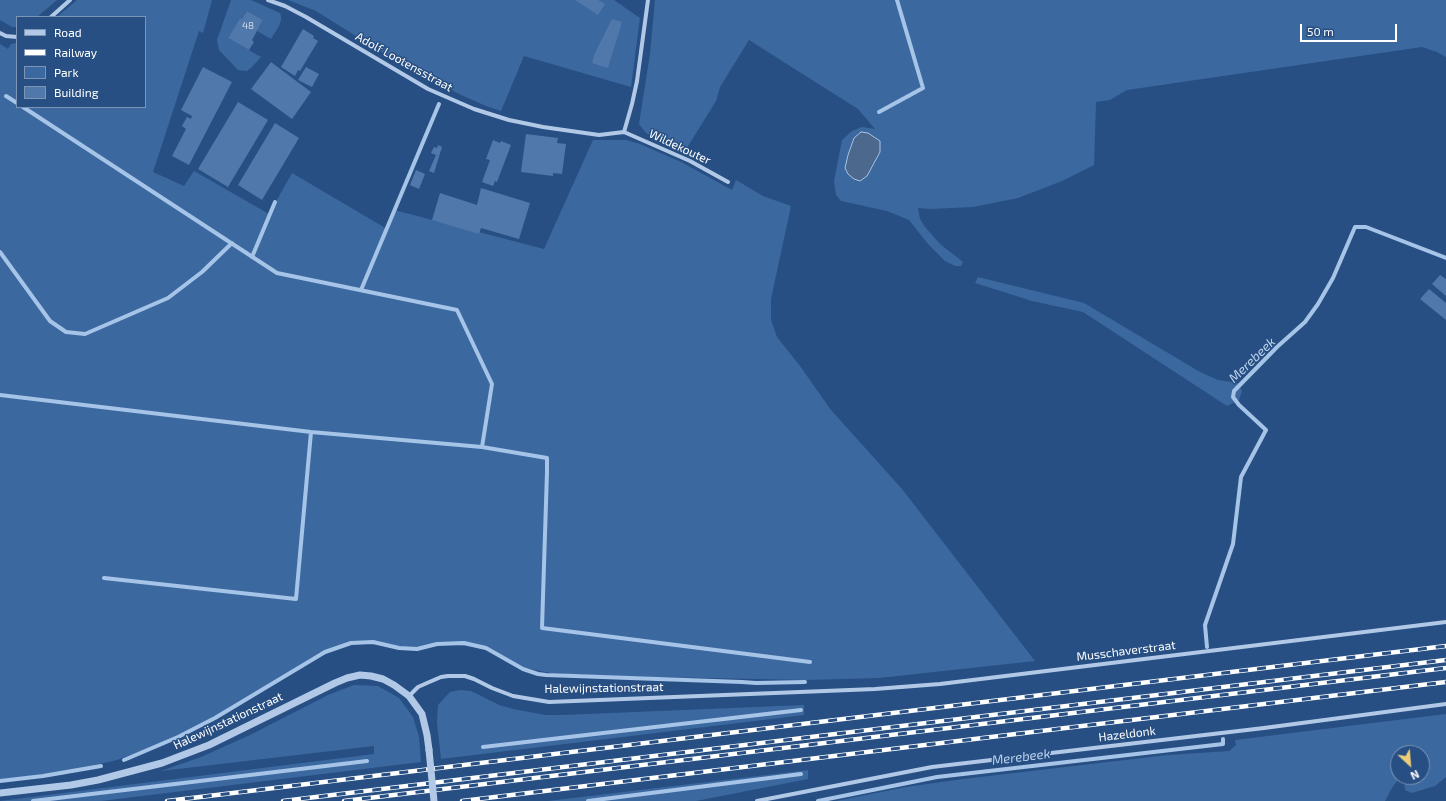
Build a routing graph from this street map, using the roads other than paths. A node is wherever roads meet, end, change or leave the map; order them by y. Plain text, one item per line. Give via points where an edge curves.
1 (70, 0) edge
2 (268, 0) edge
3 (648, 0) edge
4 (52, 16) edge
5 (0, 33) edge
6 (16, 37) edge
7 (624, 132) junction
8 (728, 182) dead end
9 (1446, 622) edge
10 (809, 692) joint
11 (409, 696) junction
12 (1446, 704) edge
13 (0, 793) edge
14 (434, 801) edge
15 (757, 801) edge

1 - 4 street
2 - 7 street, Adolf Lootensstraat via 306,17 419,84 474,109 543,127 599,135
3 - 7 street via 637,81
5 - 6 street
7 - 8 street, Wildekouter via 690,161
9 - 10 street, Musschaverstraat via 940,684
10 - 11 street, Halewijnstationstraat via 549,702 513,696 474,678 448,676 423,685
11 - 13 street, Halewijnstationstraat via 383,679 360,675 347,678 209,745 162,763 71,785
11 - 14 street, Halewijnstationstraat, bridge via 422,714 427,735
12 - 15 street, Hazeldonk via 932,767

